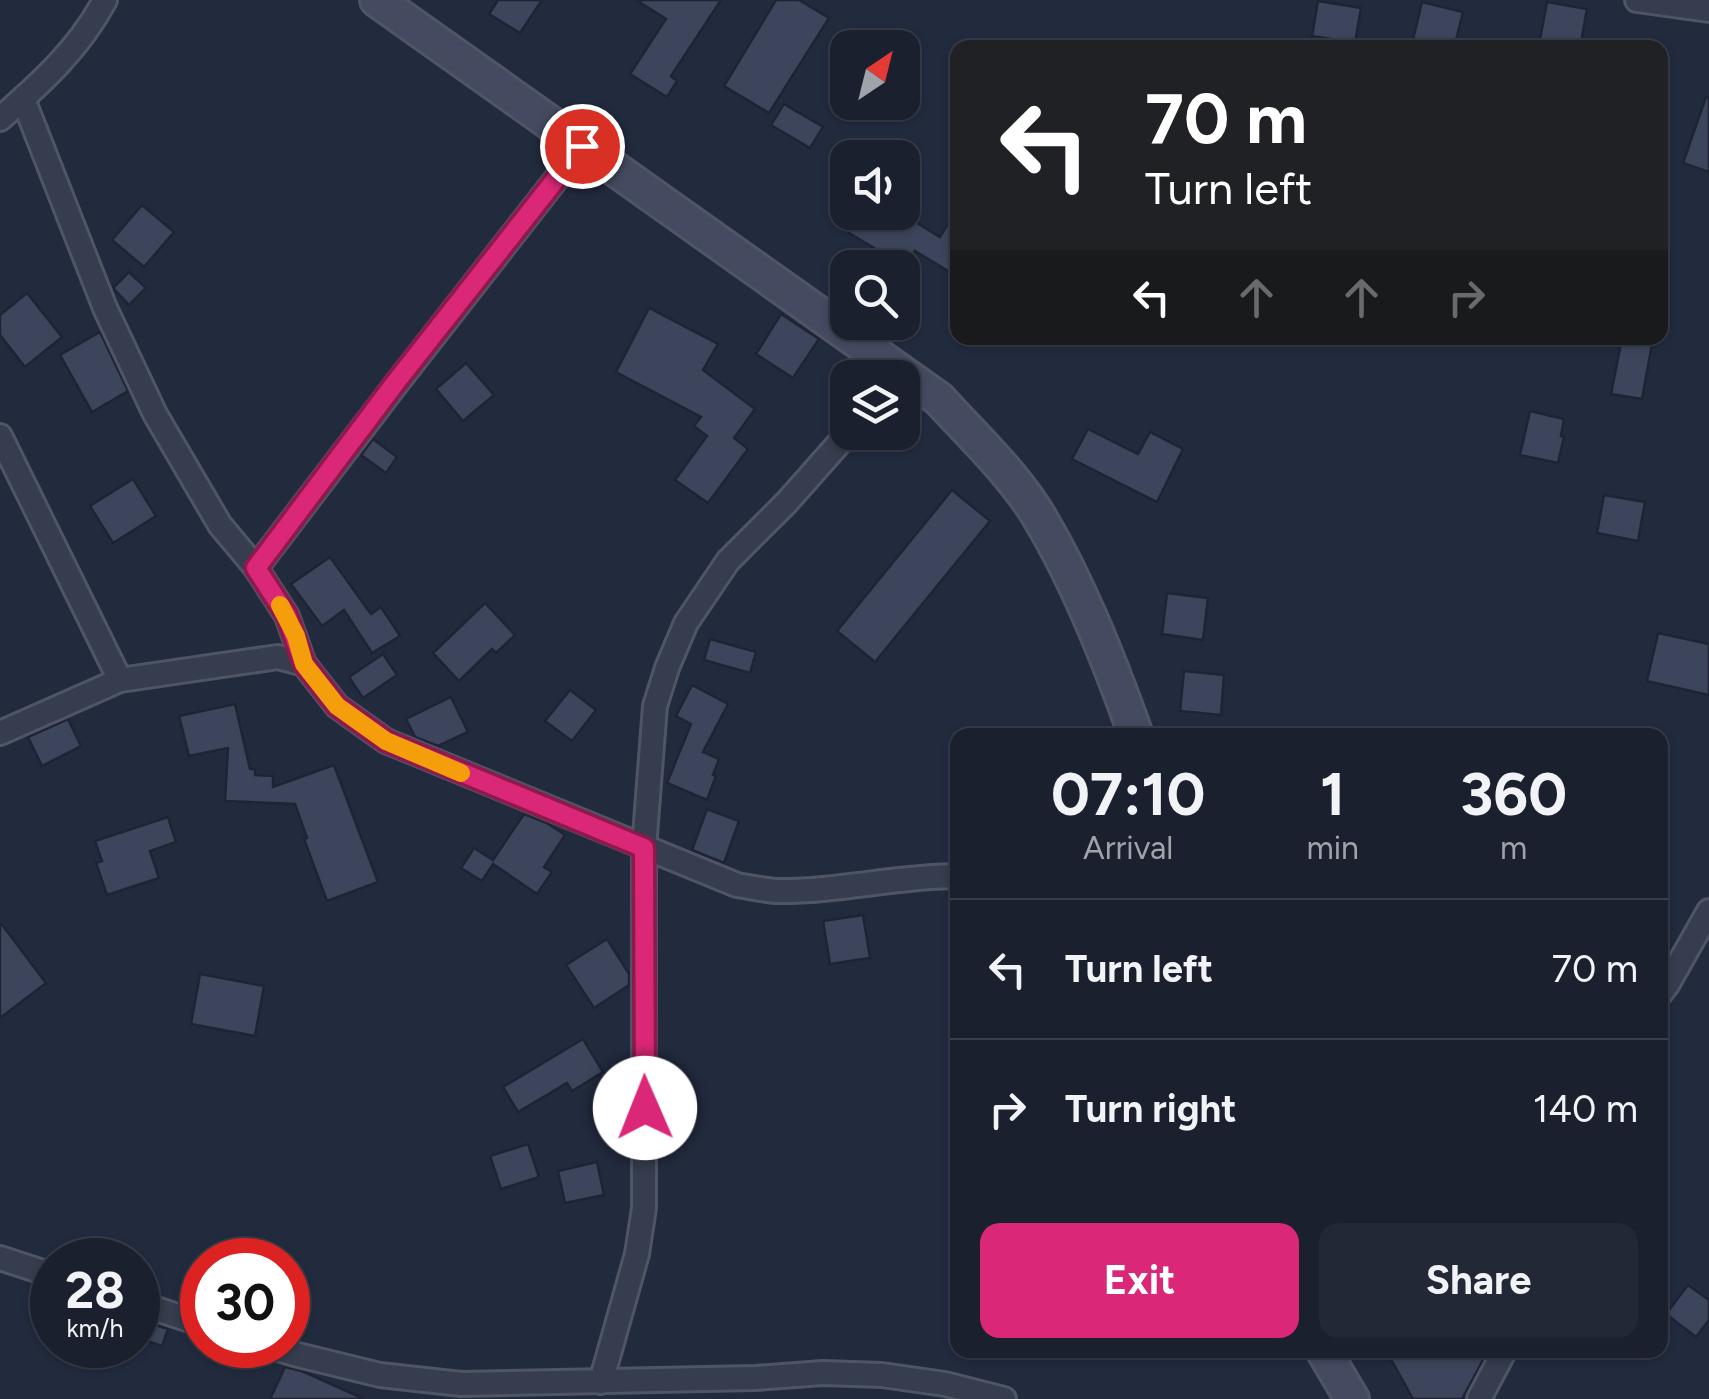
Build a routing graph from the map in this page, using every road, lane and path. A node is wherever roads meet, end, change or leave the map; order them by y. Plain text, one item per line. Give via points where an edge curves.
1 (105, 0) edge
2 (377, 0) edge
3 (1637, 0) edge
4 (1709, 10) edge
5 (23, 99) junction
6 (0, 120) edge
7 (582, 146) junction
8 (879, 360) edge
9 (920, 388) edge
10 (0, 436) edge
11 (833, 450) edge
12 (256, 568) junction
13 (304, 664) junction
14 (120, 680) junction
15 (1133, 728) edge
16 (0, 733) edge
17 (644, 848) junction
18 (950, 876) edge
19 (1709, 911) edge
20 (1668, 982) edge
21 (0, 1258) edge
22 (30, 1268) edge
23 (310, 1358) edge
24 (1327, 1358) edge
25 (1500, 1358) edge
26 (601, 1382) junction
27 (1004, 1399) edge
28 (1352, 1399) edge
29 (1479, 1399) edge

1 - 5 street via 67,57
2 - 7 street
3 - 4 street
5 - 6 street
5 - 12 street via 154,414 220,524
7 - 8 street
7 - 12 street
9 - 15 street via 940,400 1034,510 1070,576
10 - 14 street
11 - 17 street via 728,561 686,623 655,706
12 - 13 street via 287,616
13 - 14 street via 278,657
13 - 17 street via 337,706 386,741
14 - 16 street
17 - 18 street via 737,885 770,890
17 - 26 street via 644,1208
19 - 20 street
21 - 22 street
23 - 26 street via 380,1375 462,1384
24 - 28 street
25 - 29 street
26 - 27 street via 882,1375

